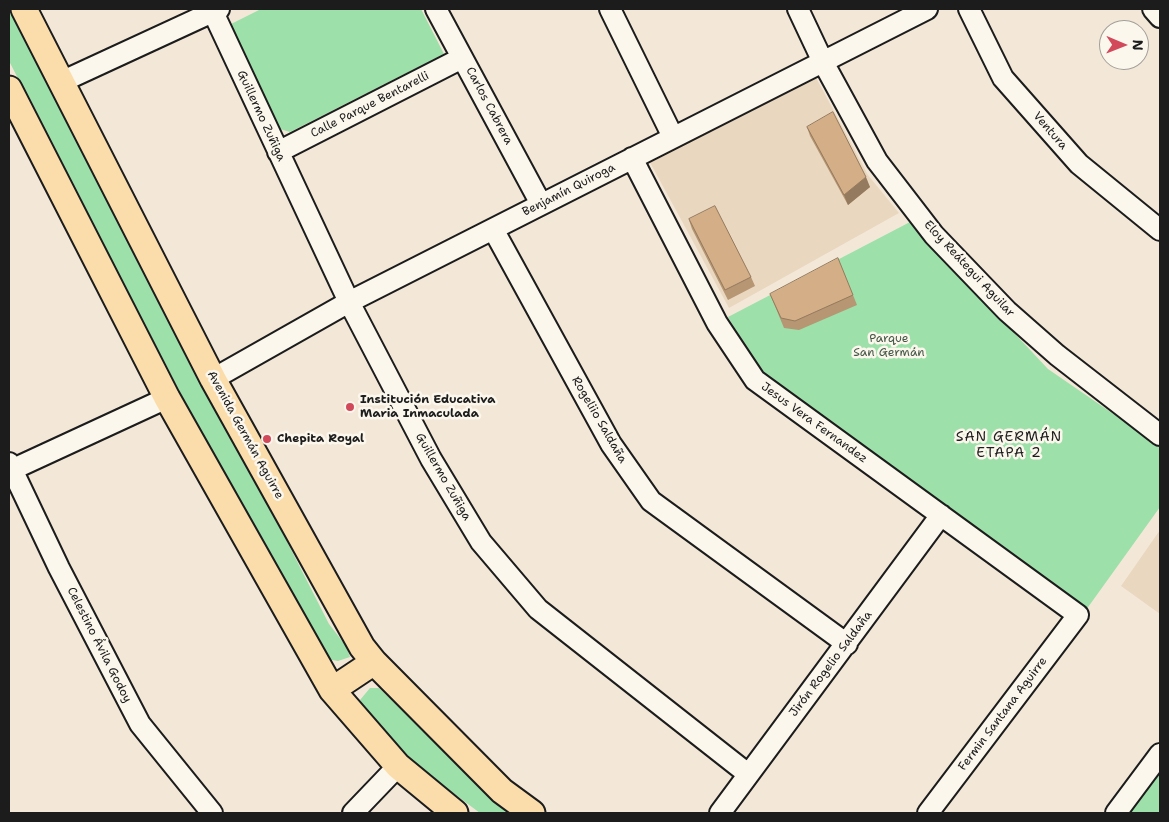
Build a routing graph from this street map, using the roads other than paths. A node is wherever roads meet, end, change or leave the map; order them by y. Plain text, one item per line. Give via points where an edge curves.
1 (24, 9) edge
2 (436, 9) edge
3 (610, 9) edge
4 (798, 9) edge
5 (927, 9) edge
6 (969, 9) edge
7 (1153, 9) edge
8 (216, 10) edge
9 (1160, 17) edge
10 (462, 58) junction
11 (823, 62) junction
12 (61, 82) junction
13 (12, 102) edge
14 (673, 137) junction
15 (278, 152) junction
16 (632, 158) junction
17 (541, 204) junction
18 (492, 229) junction
19 (1160, 230) edge
20 (349, 302) junction
21 (214, 378) junction
22 (167, 398) junction
23 (1160, 435) edge
24 (10, 468) edge
25 (941, 515) junction
26 (1078, 615) joint
27 (846, 644) junction
28 (374, 662) junction
29 (332, 690) junction
30 (1160, 754) edge
31 (398, 766) junction
32 (748, 774) junction
33 (212, 813) edge
34 (353, 813) edge
35 (455, 813) edge
36 (532, 813) edge
37 (720, 813) edge
38 (928, 813) edge
39 (1116, 813) edge

1 - 12 main road, Avenida Germán Aguirre
2 - 10 street, Carlos Cabrera
3 - 14 street
4 - 11 street, Eloy Reátegui Aguilar
5 - 11 street, Benjamín Quiroga
6 - 19 street, Ventura via 1003,78 1079,164
7 - 9 street
8 - 12 street
8 - 15 street, Guillermo Zuñiga
10 - 15 street, Calle Parque Bentarelli
10 - 17 street, Carlos Cabrera
11 - 14 street, Benjamín Quiroga
11 - 23 street, Eloy Reátegui Aguilar via 877,161 934,235 1007,311 1057,355
12 - 21 main road, Avenida Germán Aguirre
13 - 22 main road
14 - 16 street, Benjamín Quiroga
15 - 20 street, Guillermo Zuñiga
16 - 17 street, Benjamín Quiroga
16 - 25 street, Jesus Vera Fernandez via 717,322 755,380
17 - 18 street, Benjamín Quiroga
18 - 20 street, Benjamín Quiroga
18 - 27 street, Rogeliio Saldaña via 611,444 651,500
20 - 21 street, Benjamín Quiroga
20 - 32 street, Guillermo Zuñiga via 431,460 481,542 538,609
21 - 28 main road, Avenida Germán Aguirre via 362,647
22 - 24 street
22 - 29 main road
24 - 33 street, Celestino Ávila Godoy via 140,724
25 - 26 street, Jesus Vera Fernandez
25 - 27 street, Jirón Rogelio Saldaña
26 - 38 street, Fermin Santana Aguirre
27 - 32 street, Jirón Rogelio Saldaña
28 - 29 main road
28 - 36 main road, Avenida Germán Aguirre via 502,791
29 - 31 main road
30 - 39 street
31 - 34 street
31 - 35 main road
32 - 37 street, Jirón Rogelio Saldaña

